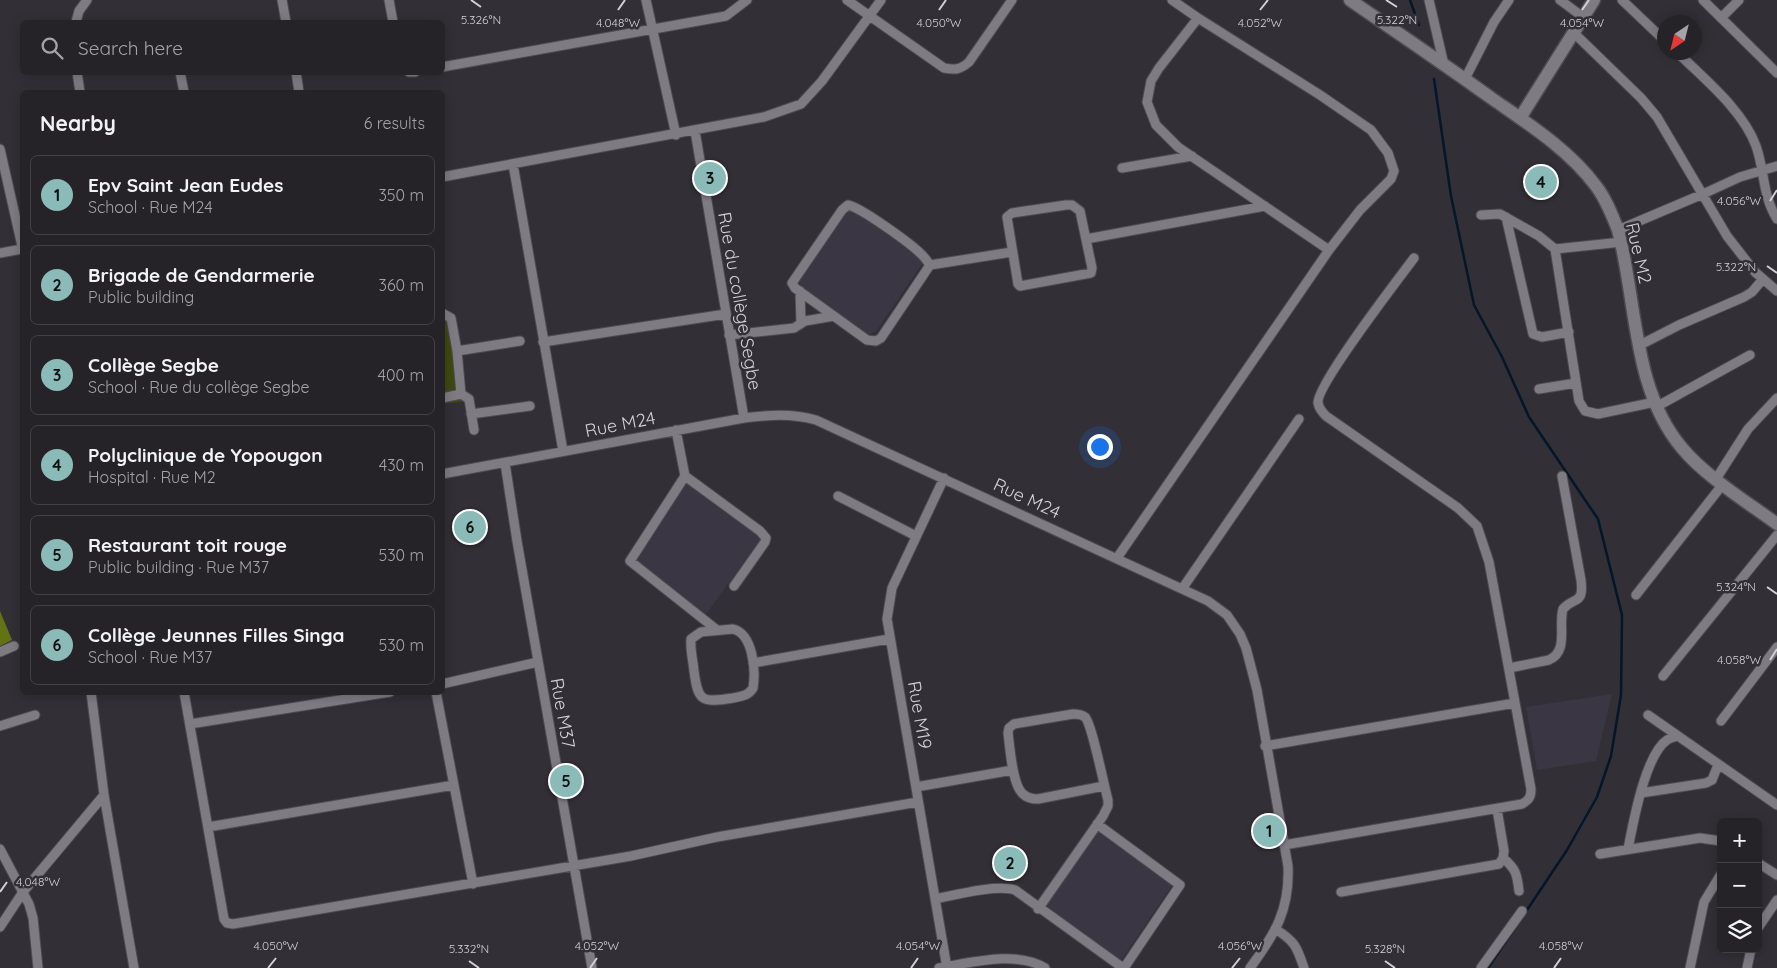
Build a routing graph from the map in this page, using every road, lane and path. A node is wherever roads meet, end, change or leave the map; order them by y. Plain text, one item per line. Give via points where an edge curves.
1 (87, 0) edge
2 (282, 0) edge
3 (388, 0) edge
4 (646, 0) edge
5 (747, 0) edge
6 (847, 0) edge
7 (881, 0) edge
8 (1012, 0) edge
9 (1172, 0) edge
10 (1350, 0) edge
11 (1429, 0) edge
12 (1509, 0) edge
13 (1560, 0) edge
14 (1594, 0) edge
15 (1622, 0) edge
16 (1703, 0) edge
17 (1740, 0) edge
18 (870, 16) junction
19 (1583, 17) junction
20 (1198, 18) junction
21 (1721, 18) junction
22 (77, 20) edge
23 (286, 20) edge
24 (393, 20) edge
25 (652, 29) junction
26 (1574, 33) junction
27 (1657, 33) edge
28 (1686, 60) edge
29 (1444, 64) junction
30 (445, 67) edge
31 (1777, 73) edge
32 (77, 75) edge
33 (181, 75) edge
34 (297, 75) edge
35 (1465, 79) junction
36 (80, 90) edge
37 (184, 90) edge
38 (300, 90) edge
39 (1520, 118) junction
40 (695, 131) junction
41 (676, 135) junction
42 (0, 149) edge
43 (1192, 156) junction
44 (513, 164) junction
45 (1777, 166) edge
46 (1122, 168) dead end
47 (1760, 170) junction
48 (445, 176) edge
49 (1703, 194) junction
50 (1265, 206) junction
51 (1481, 215) dead end
52 (1506, 217) junction
53 (1777, 218) edge
54 (1620, 236) junction
55 (20, 238) edge
56 (1086, 239) junction
57 (20, 248) edge
58 (1555, 248) junction
59 (1329, 250) junction
60 (1012, 252) junction
61 (0, 253) edge
62 (1414, 258) dead end
63 (930, 265) junction
64 (1764, 280) junction
65 (800, 291) junction
66 (1777, 291) edge
67 (726, 314) junction
68 (445, 315) edge
69 (834, 316) junction
70 (801, 323) junction
71 (1569, 332) junction
72 (729, 335) junction
73 (520, 341) dead end
74 (544, 342) junction
75 (1640, 345) junction
76 (457, 351) junction
77 (1750, 355) dead end
78 (1576, 384) junction
79 (1539, 389) dead end
80 (461, 394) junction
81 (445, 397) edge
82 (1777, 398) edge
83 (1656, 405) junction
84 (530, 406) dead end
85 (471, 414) junction
86 (744, 418) junction
87 (1299, 419) dead end
88 (474, 430) dead end
89 (676, 430) junction
90 (563, 451) junction
91 (505, 463) junction
92 (445, 473) edge
93 (684, 476) junction
94 (1562, 476) dead end
95 (944, 478) junction
96 (1719, 482) junction
97 (838, 496) dead end
98 (1777, 524) edge
99 (1777, 535) edge
100 (916, 536) junction
101 (1117, 558) junction
102 (734, 586) dead end
103 (1182, 588) junction
104 (1636, 595) dead end
105 (717, 630) junction
106 (889, 639) junction
107 (14, 646) dead end
108 (1777, 647) edge
109 (0, 652) edge
110 (538, 662) junction
111 (752, 663) junction
112 (1509, 668) junction
113 (1663, 676) dead end
114 (445, 683) edge
115 (91, 695) edge
116 (185, 695) edge
117 (371, 695) edge
118 (437, 695) edge
119 (1515, 703) junction
120 (35, 715) dead end
121 (1648, 715) dead end
122 (1720, 721) dead end
123 (190, 724) junction
124 (0, 726) edge
125 (1678, 736) junction
126 (1265, 746) junction
127 (1718, 765) junction
128 (1014, 770) junction
129 (454, 785) junction
130 (916, 786) junction
131 (1104, 786) junction
132 (1641, 793) junction
133 (104, 795) junction
134 (918, 802) junction
135 (1777, 805) edge
136 (1497, 809) junction
137 (1097, 824) junction
138 (208, 827) junction
139 (1717, 840) edge
140 (1284, 845) junction
141 (0, 848) edge
142 (1628, 849) junction
143 (1600, 854) dead end
144 (1503, 858) junction
145 (574, 866) junction
146 (1762, 866) edge
147 (1777, 875) edge
148 (1717, 881) edge
149 (473, 884) junction
150 (1519, 891) dead end
151 (23, 892) junction
152 (1341, 892) dead end
153 (935, 899) junction
154 (1777, 900) edge
155 (1038, 908) junction
156 (1522, 911) dead end
157 (1762, 922) edge
158 (0, 927) edge
159 (1276, 929) junction
160 (1750, 953) edge
161 (38, 968) edge
162 (134, 968) edge
163 (592, 968) edge
164 (944, 968) edge
165 (1044, 968) edge
166 (1123, 968) edge
167 (1250, 968) edge
168 (1304, 968) edge
169 (1481, 968) edge
170 (1690, 968) edge
171 (1747, 968) edge

1 - 22 street
2 - 23 street
3 - 24 street
4 - 25 street
5 - 25 street via 726,16
6 - 18 street
7 - 18 street
8 - 18 street via 969,62 955,70 944,68
9 - 20 street
10 - 29 street, Rue M2
11 - 29 street
12 - 35 street
13 - 19 street
14 - 19 street
15 - 27 street
16 - 21 street
17 - 21 street
18 - 40 street via 801,104 764,118
19 - 26 street
20 - 43 street via 1151,81 1147,102 1156,125
20 - 59 street via 1371,130 1388,152 1394,171 1391,179 1360,210
21 - 31 street
25 - 30 street
25 - 41 street
26 - 39 street
26 - 49 street via 1657,117
28 - 47 street via 1745,125 1756,146
29 - 35 street, Rue M2
32 - 36 street
33 - 37 street
34 - 38 street
35 - 39 street, Rue M2
39 - 54 street, Rue M2 via 1582,169 1604,198
40 - 41 street
40 - 67 street, Rue du collège Segbe
41 - 44 street
42 - 55 street
43 - 46 street
43 - 50 street
44 - 48 street
44 - 74 street
45 - 47 street
47 - 49 street
47 - 53 street
49 - 54 street
49 - 64 street via 1728,236
50 - 56 street
50 - 59 street
51 - 52 street via 1494,213
52 - 58 street
52 - 71 street via 1533,334 1542,337
54 - 58 street
54 - 75 street, Rue M2
56 - 60 street via 1080,212 1072,205 1012,213 1007,221
56 - 60 street via 1092,268 1088,275 1020,286
57 - 61 street
58 - 71 street
59 - 101 street
60 - 63 street
62 - 112 street via 1358,334 1324,386 1318,403 1326,416 1458,508 1477,526 1489,562
63 - 65 street via 920,252 848,205 794,280 793,286
63 - 69 street via 876,341 866,340
64 - 66 street
64 - 75 street via 1744,297
65 - 69 street
65 - 70 street
67 - 72 street, Rue du collège Segbe
67 - 74 street
68 - 76 street via 451,318
69 - 70 street
70 - 72 street via 794,328
71 - 78 street
72 - 86 street, Rue du collège Segbe
73 - 76 street
74 - 90 street
75 - 83 street, Rue M2
76 - 80 street
77 - 83 street
78 - 79 street
78 - 83 street via 1581,407 1592,414
80 - 81 street
80 - 85 street via 468,397
82 - 96 street via 1748,429
83 - 96 street, Rue M2 via 1662,420 1683,449
84 - 85 street
85 - 88 street
86 - 89 street, Rue M24
86 - 95 street, Rue M24 via 786,414 806,417
87 - 103 street
89 - 90 street, Rue M24
89 - 93 street
90 - 91 street, Rue M24
91 - 92 street, Rue M24
91 - 110 street, Rue M37
93 - 102 street via 766,538
93 - 105 street via 630,561
94 - 112 street via 1581,594 1563,609 1561,648 1554,658
95 - 100 street, Rue M19
95 - 101 street, Rue M24
96 - 98 street, Rue M2
96 - 104 street
97 - 100 street
99 - 113 street
100 - 106 street, Rue M19 via 892,588 886,619
101 - 103 street, Rue M24
103 - 126 street, Rue M24 via 1218,607 1240,634 1254,675
105 - 111 street via 740,630 747,641
105 - 111 street via 701,632 691,639 696,686 704,698 714,701 750,693 753,688
106 - 111 street
106 - 130 street, Rue M19
107 - 109 street
108 - 122 street
110 - 114 street
110 - 145 street, Rue M37
112 - 119 street
115 - 133 street
116 - 123 street
117 - 123 street
118 - 129 street
119 - 126 street
119 - 136 street via 1531,796 1522,804
120 - 124 street
121 - 125 street
123 - 138 street
125 - 127 street
125 - 132 street via 1667,740 1654,755
126 - 140 street, Rue M24
127 - 132 street via 1712,780
127 - 135 street
128 - 130 street
128 - 131 street via 1018,788 1033,799
128 - 131 street via 1008,733 1011,726 1079,714 1088,722
129 - 138 street
129 - 149 street
130 - 134 street, Rue M19
131 - 137 street via 1108,806
132 - 142 street
133 - 151 street
133 - 162 street
134 - 145 street
134 - 153 street, Rue M19
136 - 140 street
136 - 144 street
137 - 155 street
137 - 166 street via 1180,885
138 - 149 street via 224,919 228,923
139 - 142 street via 1700,838
140 - 159 street, Rue M24 via 1288,882 1286,900
141 - 151 street
142 - 143 street
144 - 150 street via 1517,875
144 - 152 street via 1499,864 1491,866
145 - 149 street
145 - 163 street, Rue M37
146 - 147 street
148 - 170 street via 1704,902
151 - 158 street
151 - 161 street via 33,918
153 - 155 street via 1009,888
153 - 164 street, Rue M19
154 - 157 street
155 - 166 street
156 - 169 street
159 - 167 street, Rue M24
159 - 168 street via 1293,941
160 - 171 street
164 - 165 street via 1002,959 1028,961

